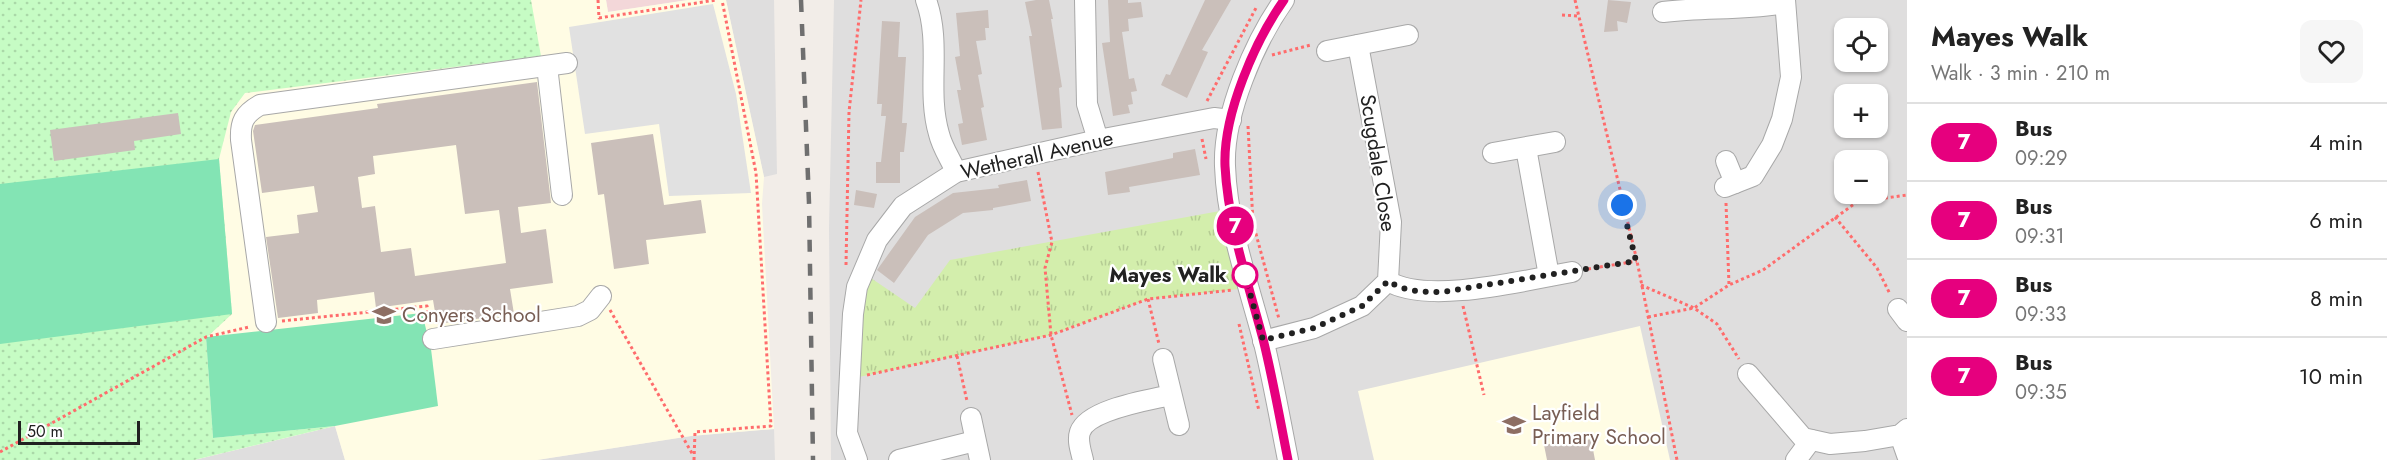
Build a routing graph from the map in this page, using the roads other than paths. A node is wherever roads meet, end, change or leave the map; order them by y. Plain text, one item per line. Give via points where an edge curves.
1 (926, 0) edge
2 (1085, 0) edge
3 (1284, 0) edge
4 (1785, 1) edge
5 (1674, 7) edge
6 (1408, 35) dead end
7 (1358, 45) junction
8 (1327, 51) road end
9 (567, 63) dead end
10 (547, 66) junction
11 (1240, 118) junction
12 (1098, 140) junction
13 (1555, 142) dead end
14 (1526, 148) junction
15 (1493, 153) dead end
16 (1726, 161) dead end
17 (956, 172) junction
18 (562, 195) dead end
19 (1572, 272) road end
20 (1549, 276) junction
21 (1388, 281) junction
22 (601, 296) road end
23 (266, 322) road end
24 (433, 339) road end
25 (1263, 340) junction
26 (1162, 359) road end
27 (1760, 378) road end
28 (1171, 395) junction
29 (971, 418) road end
30 (1179, 424) dead end
31 (1904, 432) edge
32 (1811, 440) junction
33 (977, 451) edge
34 (1081, 453) edge
35 (1907, 455) edge
36 (857, 460) edge
37 (899, 460) edge
38 (1288, 460) edge
39 (1796, 460) edge

1 - 17 street via 934,32 939,134
2 - 12 street via 1087,104
3 - 11 street via 1254,51 1238,91
4 - 5 street via 1752,9
4 - 16 street via 1791,76 1782,119 1753,176 1730,185
6 - 7 street
7 - 8 street
7 - 21 street, Scugdale Close via 1391,222
9 - 10 street
10 - 18 street
10 - 23 street via 260,105 248,112 240,125 241,140
11 - 12 street, Wetherall Avenue via 1214,118
11 - 25 street via 1225,164 1248,288
12 - 17 street, Wetherall Avenue
13 - 14 street
14 - 15 street
14 - 20 street
17 - 36 street, Wetherall Avenue via 903,206 877,240 862,273 853,314 847,433
19 - 20 street
20 - 21 street via 1418,292 1400,289
21 - 25 street via 1362,306 1314,328
22 - 24 street via 590,310 578,316
25 - 38 street
26 - 28 street
27 - 32 street via 1803,438
28 - 30 street
28 - 34 street via 1127,405 1088,421 1080,432
29 - 33 street
31 - 32 street via 1830,444
31 - 35 street
32 - 39 street
33 - 37 street

